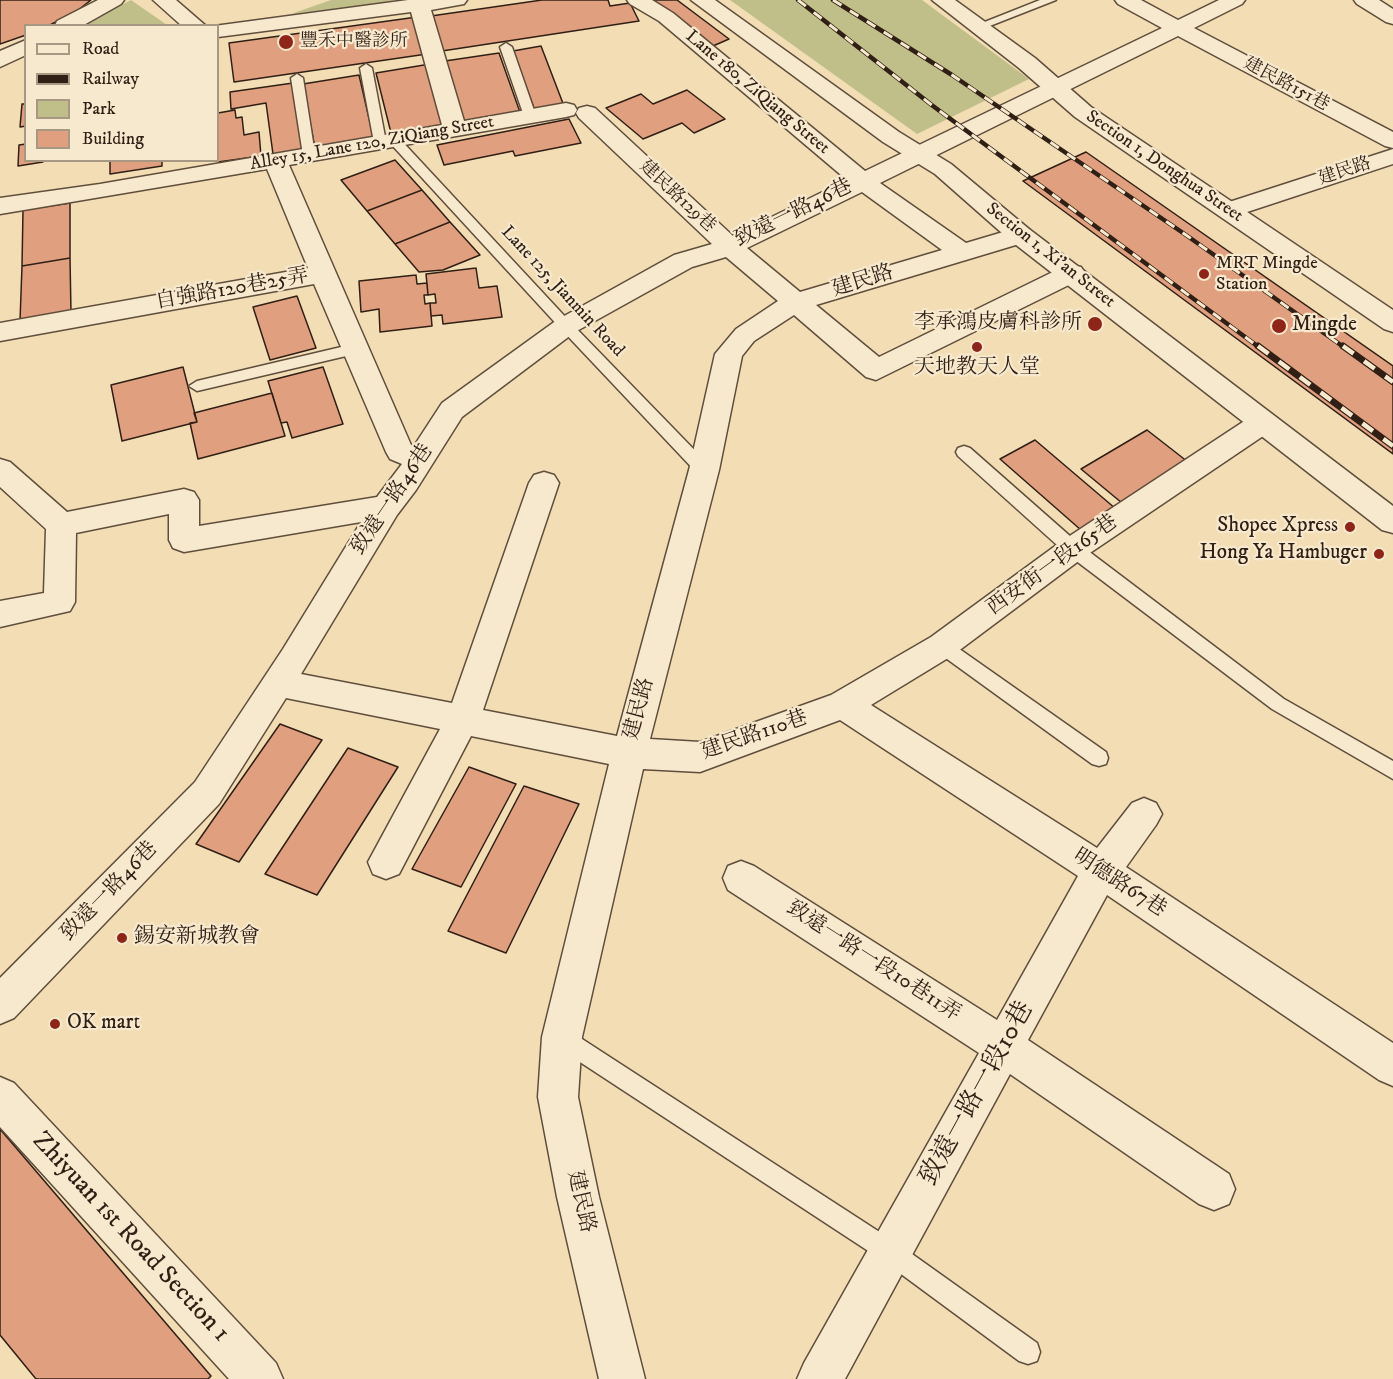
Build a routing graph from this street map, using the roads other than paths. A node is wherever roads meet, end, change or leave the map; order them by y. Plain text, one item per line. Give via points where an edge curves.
1 (114, 0) edge
2 (163, 0) edge
3 (294, 0) edge
4 (457, 0) edge
5 (637, 0) edge
6 (700, 0) edge
7 (942, 0) edge
8 (1050, 0) edge
9 (1125, 0) edge
10 (1235, 0) edge
11 (1365, 0) edge
12 (419, 2) edge
13 (1393, 18) edge
14 (69, 24) edge
15 (193, 24) edge
16 (978, 27) junction
17 (1179, 28) junction
18 (219, 29) edge
19 (219, 29) edge
20 (24, 47) edge
21 (506, 47) dead end
22 (24, 58) edge
23 (0, 61) edge
24 (366, 68) dead end
25 (297, 78) dead end
26 (1055, 88) junction
27 (576, 111) joint
28 (530, 116) junction
29 (455, 129) junction
30 (387, 141) junction
31 (1393, 141) edge
32 (919, 153) junction
33 (309, 155) junction
34 (1393, 156) edge
35 (275, 160) junction
36 (862, 181) junction
37 (0, 206) edge
38 (1228, 210) junction
39 (1020, 235) junction
40 (730, 247) junction
41 (963, 253) junction
42 (1072, 273) junction
43 (323, 274) junction
44 (796, 302) junction
45 (1393, 323) edge
46 (566, 326) junction
47 (0, 332) edge
48 (354, 349) junction
49 (197, 386) dead end
50 (1262, 423) junction
51 (964, 452) dead end
52 (421, 459) junction
53 (0, 470) edge
54 (704, 470) junction
55 (544, 483) dead end
56 (386, 507) junction
57 (1393, 522) edge
58 (61, 525) junction
59 (1073, 549) junction
60 (0, 614) edge
61 (942, 646) junction
62 (278, 682) junction
63 (843, 705) junction
64 (463, 719) junction
65 (629, 753) junction
66 (1099, 758) dead end
67 (1393, 771) edge
68 (1144, 814) dead end
69 (386, 861) dead end
70 (1101, 871) junction
71 (741, 878) dead end
72 (0, 1005) edge
73 (562, 1036) junction
74 (1004, 1047) junction
75 (1393, 1066) edge
76 (0, 1097) edge
77 (1214, 1189) dead end
78 (890, 1252) junction
79 (1028, 1352) dead end
80 (260, 1379) edge
81 (622, 1379) edge
82 (820, 1379) edge

1 - 14 street
2 - 15 street
3 - 18 street
4 - 12 street
5 - 36 street, Lane 180, ZiQiang Street via 666,17 712,54
6 - 32 street, Section 1, Xi'an Street
7 - 16 street, Section 1, Donghua Street
8 - 16 lane
9 - 17 street, 建民路151巷
10 - 17 street, 致遠一路46巷
11 - 13 street
12 - 19 street
12 - 29 street
16 - 26 street, Section 1, Donghua Street
17 - 26 street, 致遠一路46巷
17 - 31 street, 建民路151巷
20 - 23 street
21 - 28 lane
22 - 23 street
24 - 30 lane
25 - 33 lane
26 - 32 street, 致遠一路46巷
26 - 38 street, Section 1, Donghua Street via 1083,112
27 - 28 street, Alley 15, Lane 120, ZiQiang Street
27 - 40 street, 建民路129巷
28 - 29 street, Alley 15, Lane 120, ZiQiang Street
29 - 30 street, Alley 15, Lane 120, ZiQiang Street
30 - 33 street, Alley 15, Lane 120, ZiQiang Street
30 - 46 lane, Lane 125, Jianmin Road
32 - 36 street, 致遠一路46巷
32 - 39 street, Section 1, Xi'an Street
33 - 35 street, Alley 15, Lane 120, ZiQiang Street
34 - 38 street, 建民路
35 - 37 street, Alley 15, Lane 120, ZiQiang Street
35 - 43 street
36 - 40 street, 致遠一路46巷
36 - 41 street, Lane 180, ZiQiang Street
38 - 45 street, Section 1, Donghua Street
39 - 41 street, 建民路
39 - 42 street, Section 1, Xi'an Street
40 - 44 street, 建民路129巷
40 - 46 street, 致遠一路46巷 via 683,261
41 - 44 street, 建民路
42 - 44 street, 建民路129巷 via 876,370
42 - 50 street, Section 1, Xi'an Street
43 - 47 street, 自強路120巷25弄
43 - 48 street, 自強路120巷25弄
44 - 54 street, 建民路 via 745,335 729,354
46 - 52 street, 致遠一路46巷 via 452,410
46 - 54 lane, Lane 125, Jianmin Road
48 - 49 lane
48 - 52 street, 自強路120巷25弄 via 400,452
50 - 57 street, Section 1, Xi'an Street
50 - 59 street, 西安街一段165巷
51 - 59 lane
52 - 56 street, 致遠一路46巷
53 - 58 street
54 - 65 street, 建民路
55 - 64 street
56 - 58 street via 184,540 184,500
56 - 62 street, 致遠一路46巷
58 - 60 street via 59,602
59 - 61 street, 西安街一段165巷
59 - 67 lane via 1278,704
61 - 63 street, 西安街一段165巷
61 - 66 lane
62 - 64 street, 建民路110巷
62 - 72 street, 致遠一路46巷 via 207,793
63 - 65 street, 建民路110巷 via 700,757
63 - 70 street, 明德路67巷
64 - 65 street, 建民路110巷
64 - 69 street
65 - 73 street, 建民路
68 - 70 street, 致遠一路一段10巷
70 - 74 street, 致遠一路一段10巷
70 - 75 street, 明德路67巷
71 - 74 street, 致遠一路一段10巷11弄
73 - 78 lane
73 - 81 street, 建民路 via 558,1097
74 - 77 street, 致遠一路一段10巷11弄
74 - 78 street, 致遠一路一段10巷
76 - 80 street, Zhiyuan 1st Road Section 1
78 - 79 lane
78 - 82 street, 致遠一路一段10巷

